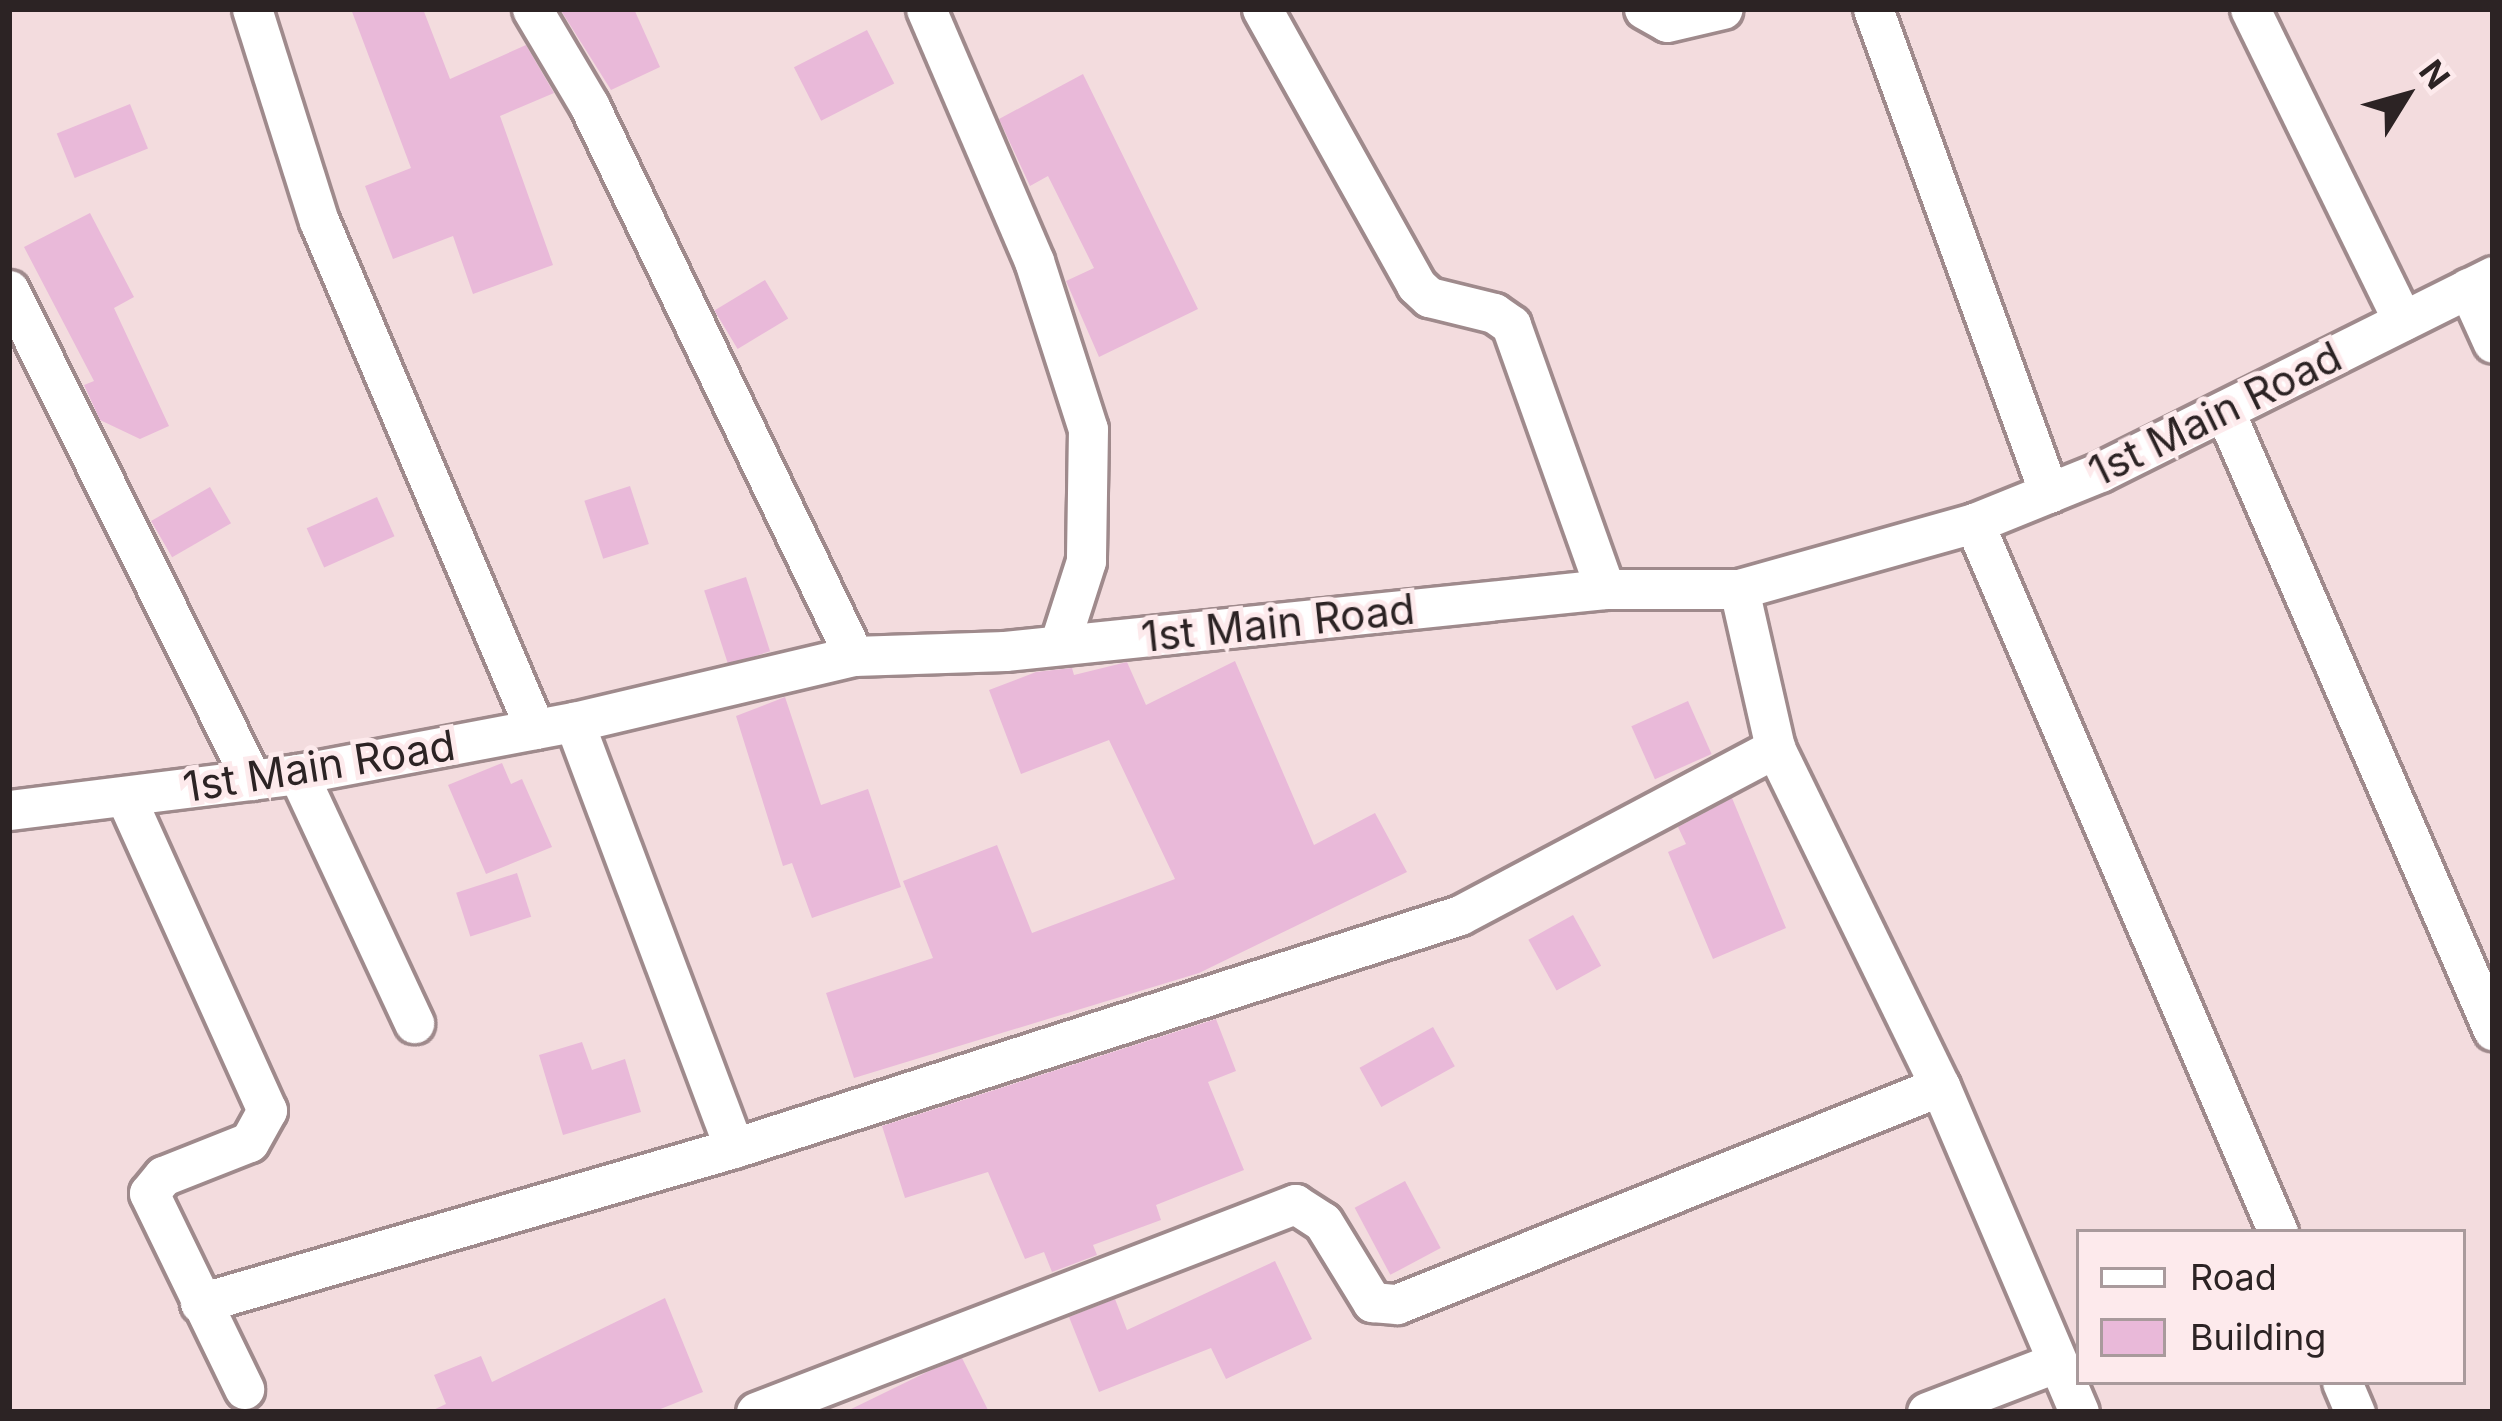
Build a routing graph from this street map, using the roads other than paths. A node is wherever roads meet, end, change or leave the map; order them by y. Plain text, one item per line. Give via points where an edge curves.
1 (252, 9) edge
2 (532, 9) edge
3 (926, 9) edge
4 (1262, 9) edge
5 (1644, 9) edge
6 (1724, 9) edge
7 (1873, 9) edge
8 (2250, 9) edge
9 (2481, 282) edge
10 (9, 290) edge
11 (2402, 321) junction
12 (2493, 343) edge
13 (2225, 412) junction
14 (2049, 493) junction
15 (1974, 523) junction
16 (1605, 589) junction
17 (1739, 590) junction
18 (1059, 645) junction
19 (854, 656) junction
20 (574, 722) junction
21 (535, 729) junction
22 (1775, 748) junction
23 (298, 774) junction
24 (252, 780) junction
25 (125, 796) junction
26 (10, 808) edge
27 (414, 1023) dead end
28 (2493, 1030) edge
29 (1940, 1086) junction
30 (734, 1148) junction
31 (2277, 1229) edge
32 (200, 1303) junction
33 (2057, 1362) junction
34 (244, 1389) dead end
35 (756, 1412) edge
36 (1927, 1412) edge
37 (2079, 1412) edge

1 - 21 street via 319,221
2 - 19 street via 589,105
3 - 18 street via 1034,261 1088,429 1086,561
4 - 16 street via 1416,285 1429,298 1494,313 1522,344
5 - 6 street via 1667,22
7 - 14 street
8 - 11 street
9 - 11 street, 1st Main Road
9 - 12 street
10 - 24 street
11 - 13 street, 1st Main Road
13 - 14 street, 1st Main Road
13 - 28 street
14 - 15 street, 1st Main Road
15 - 17 street, 1st Main Road
15 - 31 street
16 - 17 street, 1st Main Road
16 - 18 street, 1st Main Road
17 - 22 street
18 - 19 street, 1st Main Road
19 - 20 street, 1st Main Road
20 - 21 street, 1st Main Road
20 - 30 street
21 - 23 street, 1st Main Road
22 - 29 street
22 - 30 street via 1460,915
23 - 24 street, 1st Main Road
23 - 27 street
24 - 25 street, 1st Main Road
25 - 26 street, 1st Main Road
25 - 32 street via 267,1110 249,1142 164,1176 149,1192
29 - 33 street
29 - 35 street via 1396,1304 1372,1302 1323,1222 1295,1204
30 - 32 street
32 - 34 street
33 - 36 street
33 - 37 street

